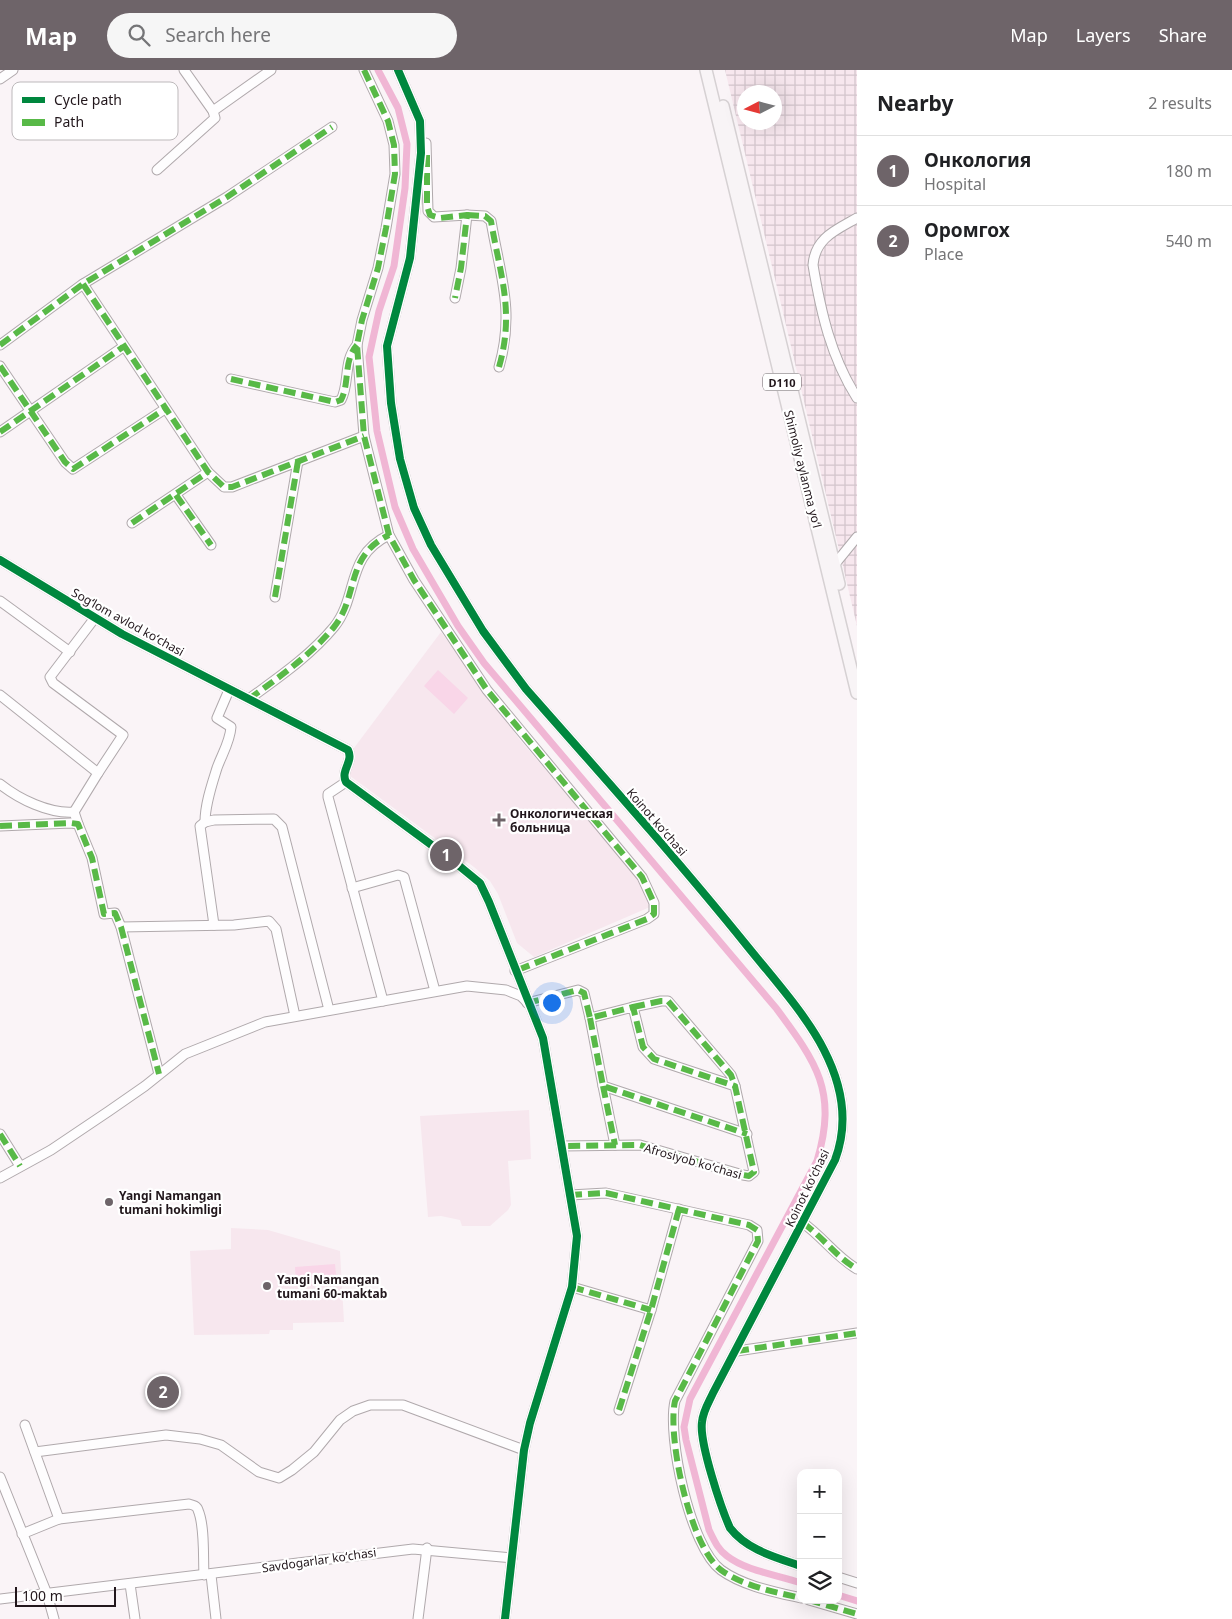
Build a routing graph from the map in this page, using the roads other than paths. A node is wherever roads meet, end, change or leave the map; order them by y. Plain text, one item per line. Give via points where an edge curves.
1 (13, 70) edge
2 (184, 70) edge
3 (271, 70) edge
4 (364, 70) edge
5 (398, 70) edge
6 (706, 70) edge
7 (714, 70) edge
8 (0, 79) edge
9 (214, 111) junction
10 (420, 121) junction
11 (332, 127) dead end
12 (725, 130) junction
13 (157, 170) dead end
14 (467, 215) junction
15 (857, 218) edge
16 (83, 284) junction
17 (454, 298) dead end
18 (766, 299) junction
19 (0, 345) edge
20 (357, 345) junction
21 (123, 347) junction
22 (0, 366) edge
23 (499, 367) dead end
24 (231, 379) dead end
25 (857, 398) edge
26 (164, 409) junction
27 (31, 411) junction
28 (0, 432) edge
29 (364, 436) junction
30 (298, 461) junction
31 (208, 472) junction
32 (176, 494) junction
33 (132, 523) dead end
34 (389, 535) junction
35 (857, 537) edge
36 (211, 546) dead end
37 (0, 560) edge
38 (834, 564) junction
39 (275, 597) dead end
40 (0, 602) edge
41 (94, 619) junction
42 (70, 652) junction
43 (857, 658) edge
44 (229, 690) junction
45 (857, 693) edge
46 (0, 695) edge
47 (249, 699) junction
48 (98, 772) junction
49 (346, 782) junction
50 (0, 784) edge
51 (74, 812) junction
52 (205, 822) junction
53 (78, 824) junction
54 (0, 826) edge
55 (352, 888) junction
56 (214, 925) junction
57 (121, 927) junction
58 (515, 971) junction
59 (435, 991) junction
60 (383, 1001) junction
61 (527, 1003) junction
62 (633, 1007) junction
63 (330, 1010) junction
64 (295, 1016) junction
65 (590, 1018) junction
66 (159, 1074) junction
67 (603, 1086) junction
68 (736, 1086) junction
69 (0, 1134) edge
70 (747, 1134) junction
71 (615, 1145) junction
72 (562, 1146) junction
73 (20, 1166) junction
74 (0, 1178) edge
75 (570, 1195) junction
76 (679, 1209) junction
77 (803, 1223) junction
78 (857, 1268) edge
79 (572, 1287) junction
80 (651, 1310) junction
81 (857, 1333) edge
82 (737, 1351) junction
83 (619, 1410) dead end
84 (25, 1425) dead end
85 (524, 1450) junction
86 (35, 1452) junction
87 (0, 1477) edge
88 (59, 1519) junction
89 (22, 1534) junction
90 (427, 1548) junction
91 (512, 1558) junction
92 (797, 1565) edge
93 (208, 1575) junction
94 (842, 1578) edge
95 (857, 1583) edge
96 (130, 1584) junction
97 (47, 1594) junction
98 (797, 1597) edge
99 (0, 1599) edge
100 (823, 1604) edge
101 (857, 1614) edge
102 (54, 1619) edge
103 (134, 1619) edge
104 (216, 1619) edge
105 (416, 1619) edge
106 (505, 1619) edge

1 - 8 street
2 - 9 street
3 - 9 street
4 - 20 street via 388,122 394,145 395,174 378,268
5 - 10 street
6 - 12 main road, Shimoliy aylanma yoʻl / D110
7 - 12 main road, Shimoliy aylanma yoʻl / D110
9 - 13 street via 214,120
10 - 14 street via 428,156 428,211 434,217
10 - 77 street, Koinot koʻchasi via 421,152 414,233 387,346 391,403 414,508 431,545 483,630 526,689 710,901 772,977 824,1049 842,1106 842,1136 835,1160
11 - 16 street via 202,212
12 - 18 main road, Shimoliy aylanma yoʻl / D110
14 - 17 street
14 - 23 street via 485,216 491,221 507,308
15 - 25 street via 822,241 814,254 813,265 834,357
16 - 19 street
16 - 21 street
18 - 38 main road, Shimoliy aylanma yoʻl / D110
18 - 45 main road, Shimoliy aylanma yoʻl / D110
20 - 24 street via 350,352 344,394 335,402
20 - 29 street
21 - 26 street
21 - 27 street
22 - 27 street
26 - 27 street via 73,469 68,467
26 - 31 street
27 - 28 street
29 - 30 street
29 - 34 street
30 - 31 street via 228,488
30 - 39 street
31 - 32 street
32 - 33 street
32 - 36 street
34 - 47 street via 376,542 362,557 334,626 311,652
34 - 58 street via 414,580 487,690 642,877 655,907 654,914 647,918
35 - 38 street
37 - 41 street, Sogʻlom avlod koʻchasi
38 - 43 main road, Shimoliy aylanma yoʻl / D110
40 - 42 street
41 - 42 street
41 - 44 street, Sogʻlom avlod koʻchasi
42 - 48 street via 50,680 123,734
44 - 47 street, Sogʻlom avlod koʻchasi
44 - 52 street via 217,718 230,726 230,735 217,767
46 - 48 street
47 - 49 street, Sogʻlom avlod koʻchasi via 348,750 350,759 344,772
48 - 51 street
49 - 55 street via 328,797
49 - 58 street via 480,883
50 - 51 street via 51,810
51 - 53 street
52 - 56 street via 200,826 200,834
52 - 63 street via 274,819 282,827
53 - 54 street
53 - 57 street via 92,858 104,914 115,913
55 - 59 street via 398,875 404,877
55 - 60 street
56 - 57 street
56 - 64 street via 266,921 273,924
57 - 66 street
58 - 61 street
59 - 60 street
59 - 61 street via 467,986 506,990 521,996
60 - 63 street
61 - 65 street via 581,990
61 - 72 street via 545,1048
62 - 65 street, Afrosiyob koʻchasi
62 - 68 street via 643,1047 654,1059
62 - 68 street, Afrosiyob koʻchasi via 661,1000 668,1002 731,1075
63 - 64 street
64 - 66 street via 264,1022 185,1054
65 - 67 street
66 - 73 street via 51,1150
67 - 70 street
67 - 71 street
68 - 70 street, Afrosiyob koʻchasi
69 - 73 street
70 - 71 street, Afrosiyob koʻchasi via 754,1170 749,1176 653,1148
71 - 72 street, Afrosiyob koʻchasi
72 - 75 street
73 - 74 street
75 - 76 street via 599,1192
75 - 79 street via 577,1236
76 - 80 street
76 - 98 street via 749,1225 757,1230 759,1236 675,1401 672,1414 674,1439 694,1528 705,1551 722,1570 750,1584
77 - 78 street, Koinot koʻchasi
77 - 82 street, Koinot koʻchasi
79 - 80 street
79 - 85 street
80 - 83 street
81 - 82 street
82 - 92 street, Koinot koʻchasi via 704,1412 702,1423 702,1435 719,1500 737,1537 758,1550
84 - 86 street
85 - 86 street via 402,1405 370,1405 340,1420 314,1452 278,1478 259,1472 221,1445 176,1436
85 - 91 street
86 - 88 street
87 - 89 street
88 - 89 street
88 - 93 street via 194,1505 198,1508
89 - 97 street
90 - 91 street, Savdogarlar koʻchasi
90 - 93 street, Savdogarlar koʻchasi
90 - 105 street
91 - 106 street
93 - 96 street, Savdogarlar koʻchasi
93 - 104 street
94 - 95 street
96 - 97 street, Savdogarlar koʻchasi
96 - 103 street
97 - 99 street, Savdogarlar koʻchasi
97 - 102 street
100 - 101 street

